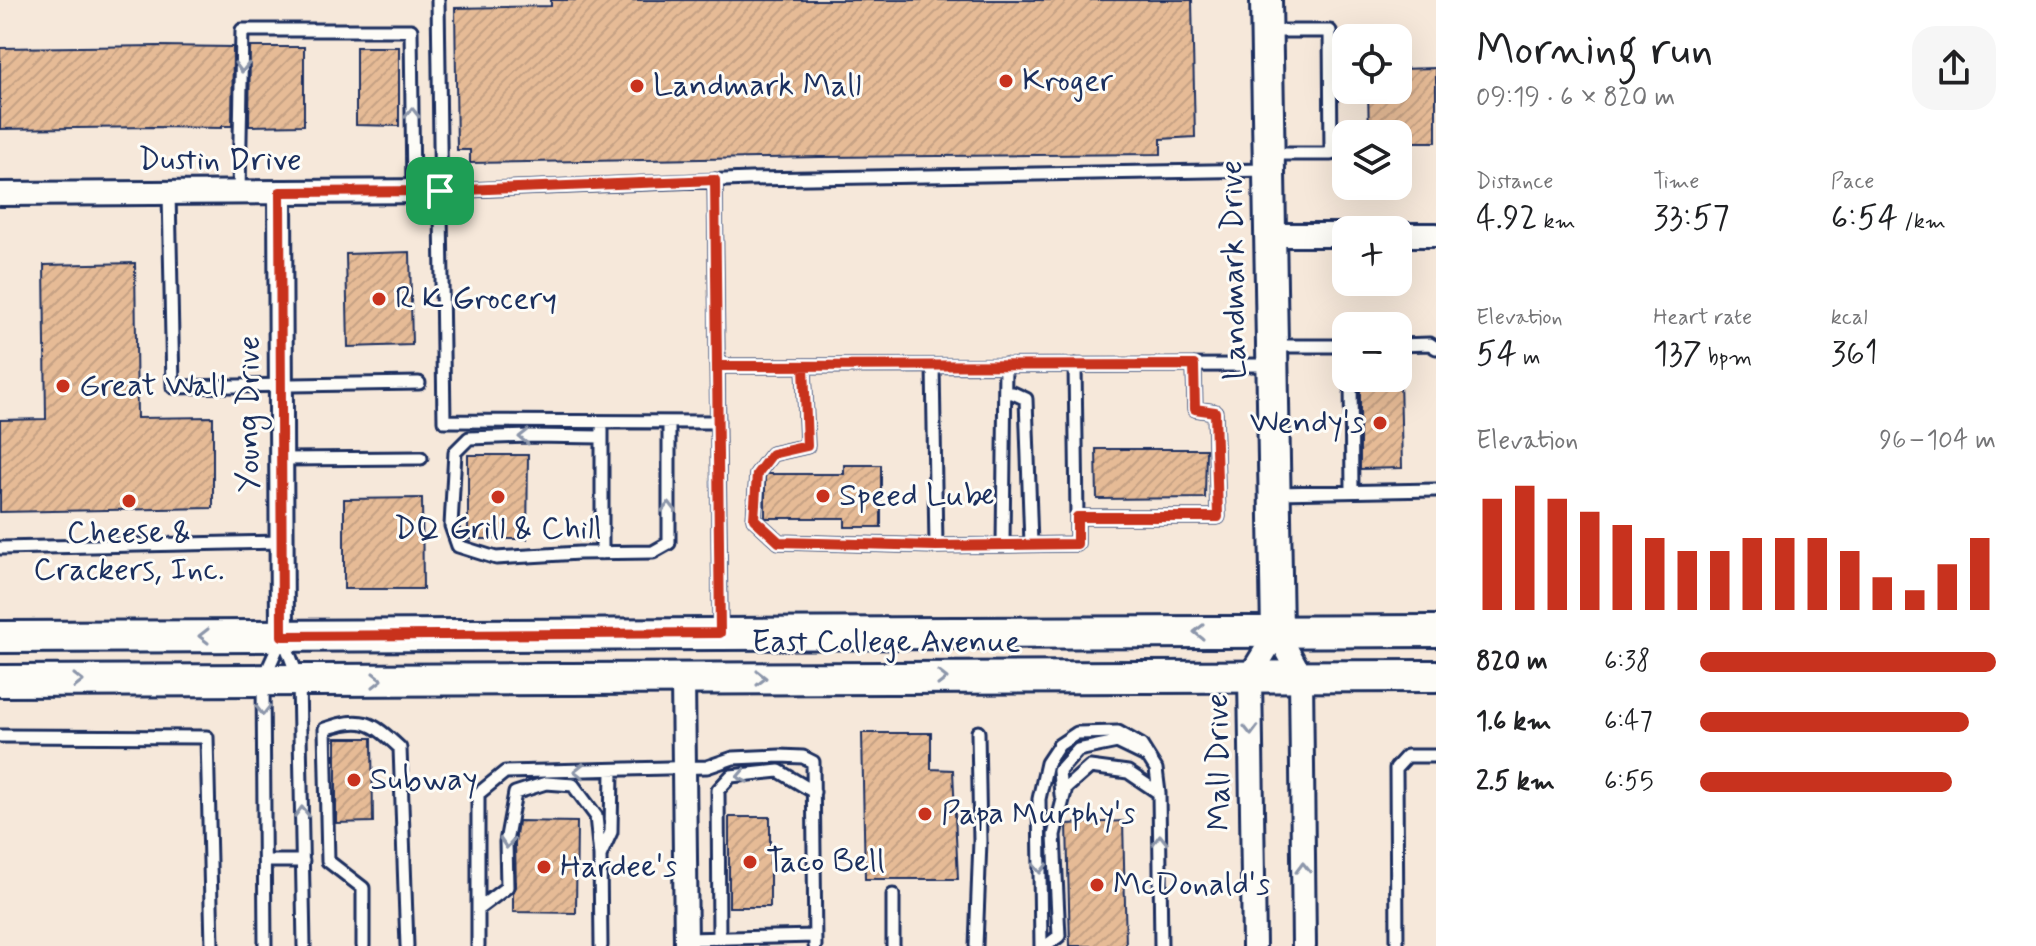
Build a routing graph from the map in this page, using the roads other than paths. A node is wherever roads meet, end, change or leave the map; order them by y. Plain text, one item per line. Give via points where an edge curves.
1 (438, 0) edge
2 (1266, 0) edge
3 (1266, 31) junction
4 (1268, 162) junction
5 (715, 180) junction
6 (413, 191) junction
7 (440, 191) junction
8 (239, 192) junction
9 (280, 192) junction
10 (169, 193) junction
11 (0, 194) edge
12 (1270, 235) junction
13 (1332, 235) edge
14 (1412, 235) edge
15 (1436, 235) edge
16 (1412, 345) edge
17 (1332, 348) edge
18 (1436, 348) edge
19 (1271, 356) junction
20 (1005, 365) junction
21 (1075, 365) junction
22 (1194, 365) junction
23 (717, 366) junction
24 (804, 366) junction
25 (933, 366) junction
26 (419, 383) dead end
27 (281, 384) junction
28 (1351, 392) edge
29 (1005, 393) junction
30 (602, 422) junction
31 (669, 422) junction
32 (718, 422) junction
33 (602, 437) junction
34 (421, 458) dead end
35 (281, 459) junction
36 (1436, 490) edge
37 (1352, 491) junction
38 (1275, 493) junction
39 (1077, 517) junction
40 (282, 542) junction
41 (1003, 544) junction
42 (1031, 544) junction
43 (936, 546) junction
44 (0, 548) edge
45 (602, 553) junction
46 (720, 627) junction
47 (1436, 631) edge
48 (1277, 632) junction
49 (282, 636) junction
50 (0, 637) edge
51 (1250, 676) junction
52 (1301, 676) junction
53 (1436, 676) edge
54 (683, 679) junction
55 (263, 680) junction
56 (299, 680) junction
57 (467, 680) junction
58 (0, 681) edge
59 (978, 732) dead end
60 (0, 736) edge
61 (1436, 756) edge
62 (1149, 757) junction
63 (685, 768) junction
64 (612, 770) junction
65 (814, 792) junction
66 (1159, 793) junction
67 (1062, 806) junction
68 (600, 856) junction
69 (265, 861) junction
70 (303, 861) junction
71 (893, 895) dead end
72 (478, 909) junction
73 (719, 938) junction
74 (815, 941) edge
75 (686, 942) edge
76 (212, 946) edge
77 (265, 946) edge
78 (304, 946) edge
79 (363, 946) edge
80 (407, 946) edge
81 (478, 946) edge
82 (601, 946) edge
83 (893, 946) edge
84 (976, 946) edge
85 (1043, 946) edge
86 (1161, 946) edge
87 (1254, 946) edge
88 (1304, 946) edge
89 (1397, 946) edge

1 - 7 lane
2 - 3 main road, Landmark Drive
3 - 4 main road, Landmark Drive
3 - 4 lane via 1330,31 1331,154
4 - 5 lane
4 - 12 main road, Landmark Drive
5 - 7 lane
5 - 23 lane
6 - 7 street, Dustin Drive
6 -> 8 lane via 411,30 242,30
6 - 9 street, Dustin Drive
7 - 30 lane via 444,421
8 - 9 street, Dustin Drive
8 - 10 street, Dustin Drive
9 - 27 street, Young Drive
10 - 11 street, Dustin Drive
10 - 27 lane via 173,387
12 - 13 street
12 - 19 main road, Landmark Drive
14 - 15 street
16 - 18 lane
17 - 19 lane
19 - 22 lane
19 - 38 main road, Landmark Drive
20 - 21 lane
20 - 25 lane
20 - 29 lane
21 - 22 lane
21 - 39 lane
22 - 39 lane via 1195,409 1215,412 1218,517
23 - 24 lane
23 - 32 lane
24 - 25 lane
24 - 43 lane via 807,446 772,454 757,474 754,519 779,542
25 - 43 lane
26 - 27 lane
27 - 35 street, Young Drive
28 - 37 lane
29 - 41 lane
29 - 42 lane via 1026,399
30 - 31 lane
30 - 33 lane
31 - 32 lane
45 -> 31 lane via 653,552 669,543
32 - 46 lane
33 - 45 lane
33 -> 45 lane via 469,438 455,452 451,526 458,546 496,558
34 - 35 lane
35 - 40 street, Young Drive
36 - 37 lane
37 - 38 lane
38 - 48 main road, Landmark Drive
39 - 42 lane via 1077,544
40 - 44 lane
40 - 49 street, Young Drive
41 - 42 lane
41 - 43 lane
48 -> 46 main road, East College Avenue
46 - 49 main road, East College Avenue
46 - 57 main road via 709,648 696,658 532,665
47 - 48 main road, East College Avenue
48 - 51 street, Mall Drive
48 - 52 street, Landmark Drive
49 -> 50 main road, East College Avenue
49 - 55 lane
49 - 56 lane
51 - 52 main road, East College Avenue
54 -> 51 main road, East College Avenue
51 -> 87 street, Mall Drive
52 - 53 main road, East College Avenue
88 -> 52 street
54 - 57 main road, East College Avenue
54 - 63 street
55 - 56 main road, East College Avenue
58 -> 55 main road, East College Avenue
55 -> 69 lane
56 -> 57 main road, East College Avenue
70 -> 56 lane
59 - 84 lane
60 - 76 lane via 207,737
61 - 89 lane via 1407,756 1396,768
62 - 66 lane
62 - 67 lane via 1117,742 1078,750 1059,771
62 -> 85 lane via 1141,745 1118,732 1077,733 1059,745 1047,763 1039,799
63 - 64 lane
63 - 65 lane via 733,758 803,757 813,762
63 - 75 street
64 - 68 lane via 611,832
64 -> 72 lane via 505,772 478,794
65 -> 73 lane via 779,771 731,776 718,790
65 - 74 lane
66 - 67 lane via 1128,772 1090,767 1066,788
86 -> 66 lane
67 - 85 lane via 1054,835 1059,936
68 -> 72 lane via 596,816 573,785 546,783 515,793 506,842 507,887
68 - 82 lane
69 - 70 lane
69 - 77 lane
70 - 78 lane
71 - 83 lane
72 - 81 lane
73 - 74 lane
73 - 75 lane
79 - 80 lane via 363,888 328,861 325,729 347,721 366,722 400,748

